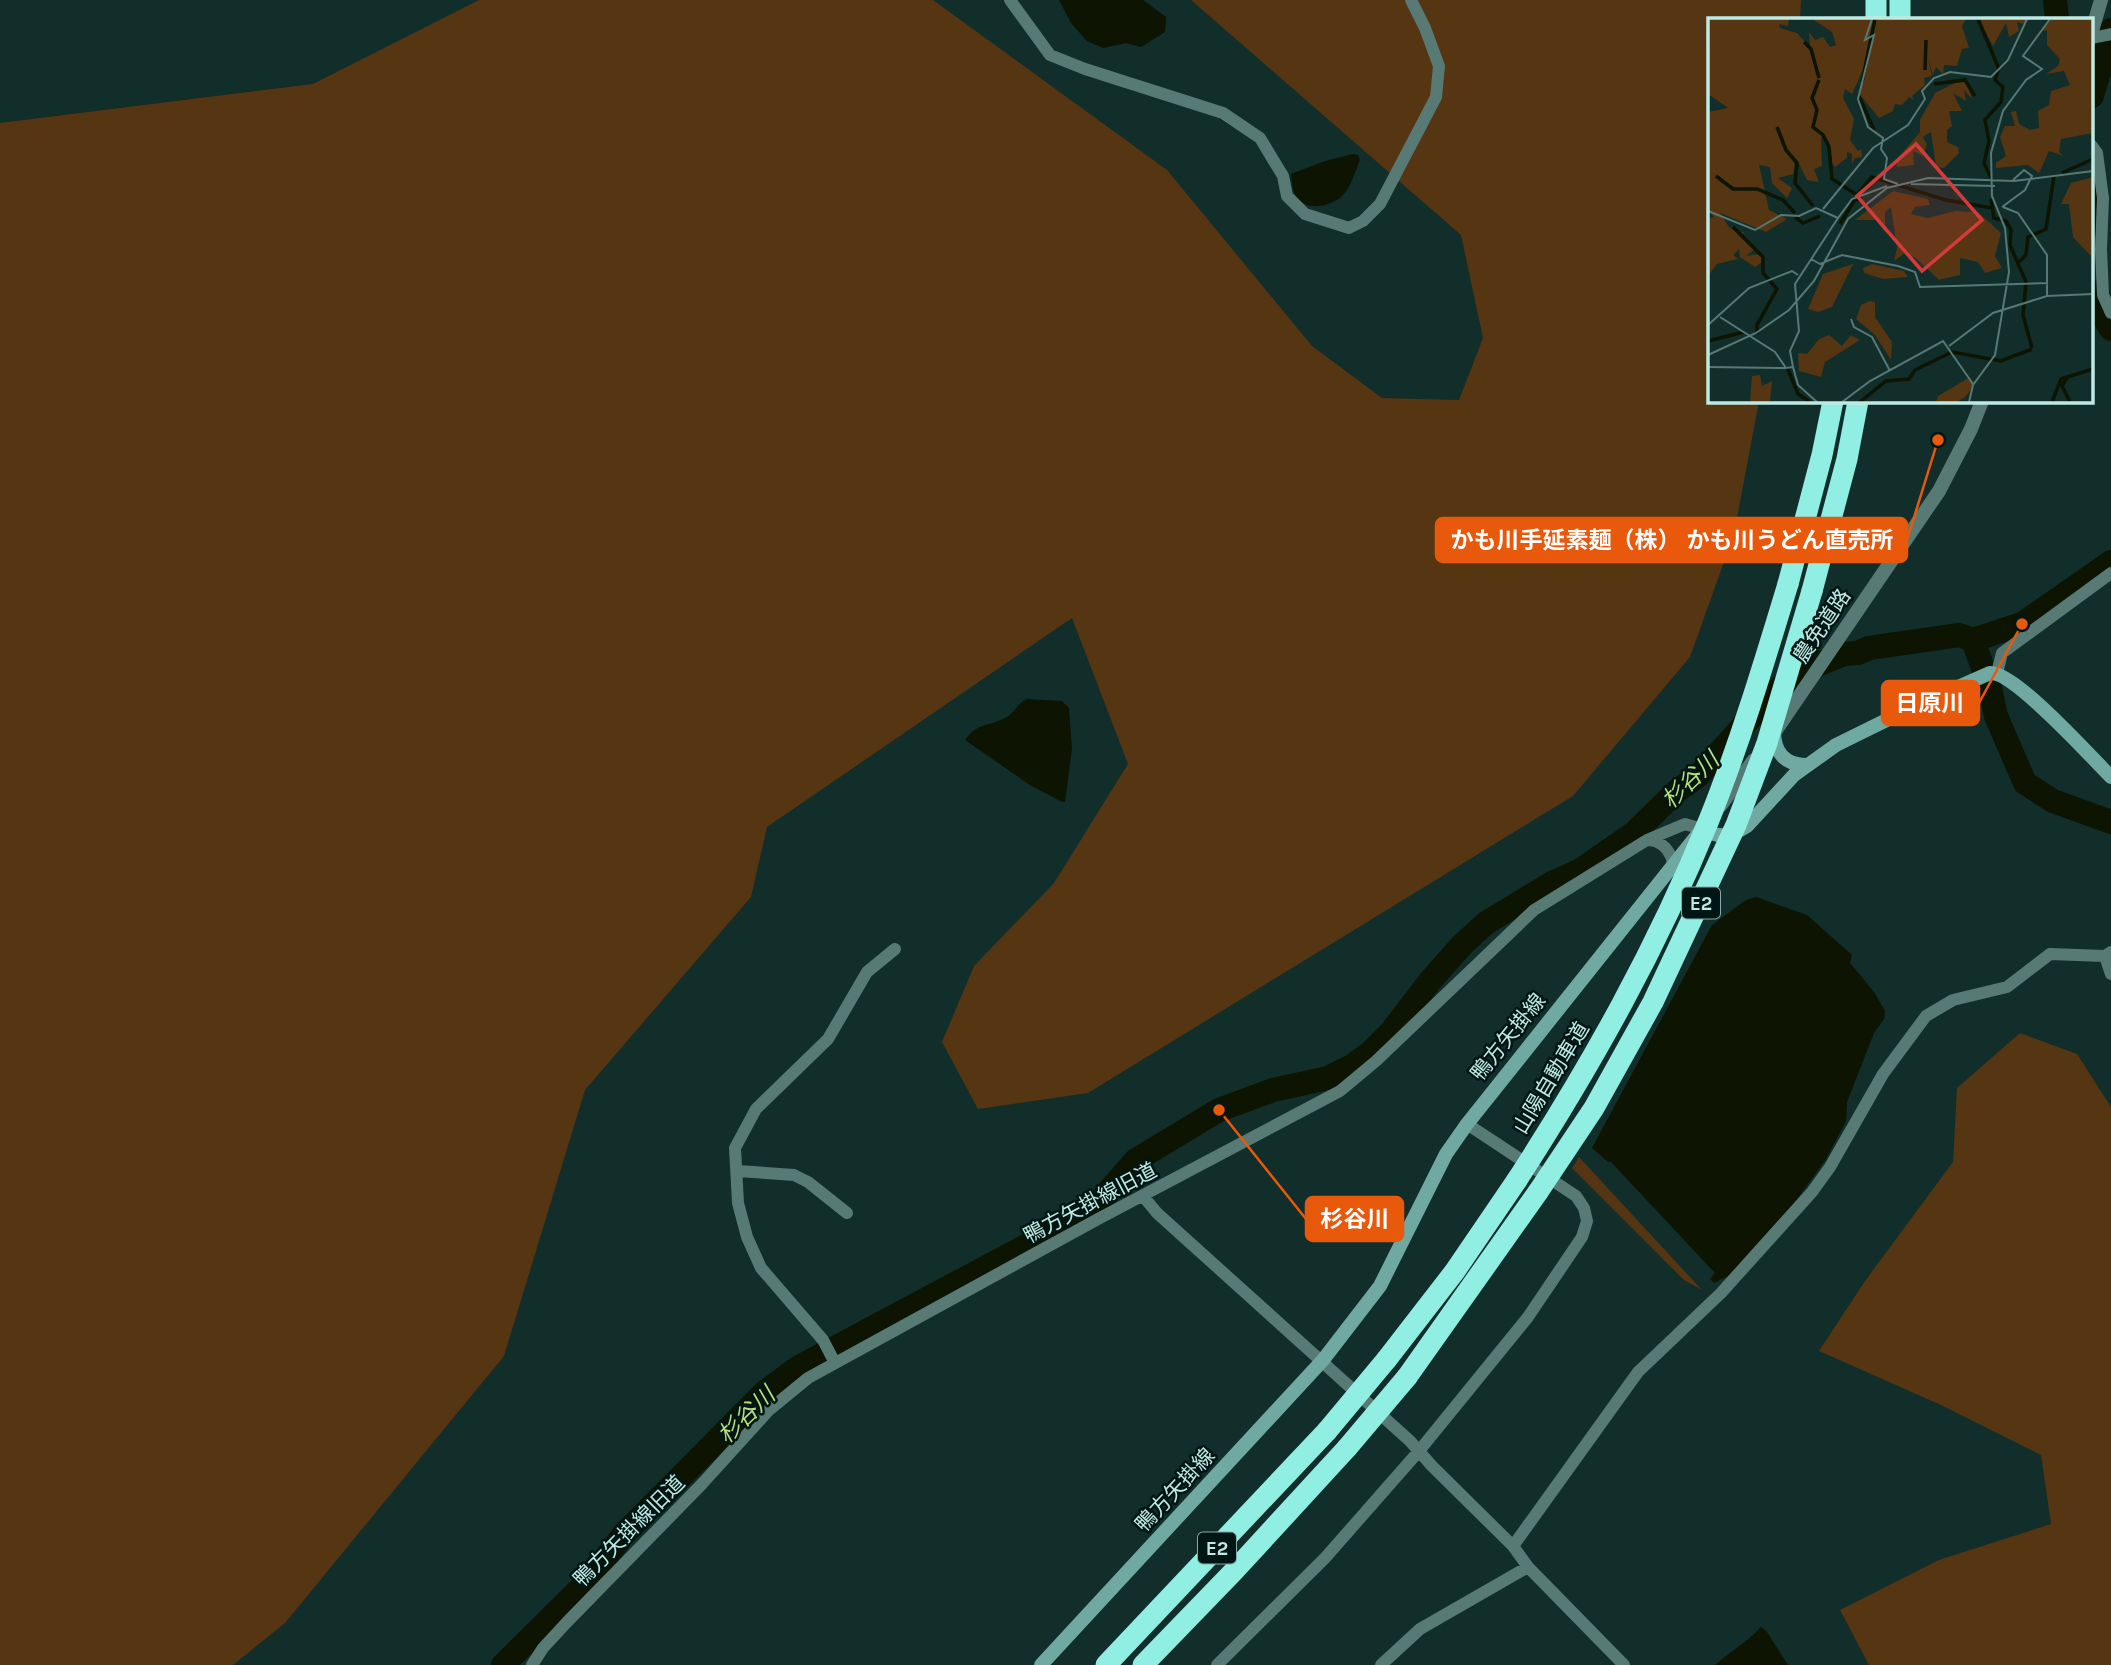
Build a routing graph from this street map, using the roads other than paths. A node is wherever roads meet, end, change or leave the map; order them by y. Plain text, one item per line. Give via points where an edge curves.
1 (1010, 0) edge
2 (1410, 0) edge
3 (1877, 0) edge
4 (1900, 0) edge
5 (2101, 0) edge
6 (1876, 18) edge
7 (1900, 18) edge
8 (2099, 35) edge
9 (2094, 150) edge
10 (2111, 313) edge
11 (1833, 402) edge
12 (1858, 402) edge
13 (1982, 402) edge
14 (2111, 573) edge
15 (1988, 674) junction
16 (1774, 731) junction
17 (1806, 765) junction
18 (2111, 777) edge
19 (1702, 830) junction
20 (1647, 840) junction
21 (1674, 866) junction
22 (895, 948) dead end
23 (2108, 954) edge
24 (2111, 974) edge
25 (1467, 1125) junction
26 (738, 1171) junction
27 (1143, 1196) junction
28 (847, 1213) dead end
29 (834, 1360) junction
30 (1322, 1360) junction
31 (1419, 1451) junction
32 (1513, 1546) junction
33 (1528, 1567) junction
34 (532, 1665) edge
35 (1041, 1665) edge
36 (1106, 1665) edge
37 (1143, 1665) edge
38 (1217, 1665) edge
39 (1381, 1665) edge
40 (1624, 1665) edge

1 - 2 street via 1050,55 1223,113 1260,138 1283,176 1287,196 1305,214 1349,228 1380,204 1436,97 1439,66
3 - 6 highway
4 - 7 highway
5 - 8 street
9 - 10 street via 2103,198 2104,295
11 - 36 highway, 山陽自動車道 / E2, bridge via 1788,584 1710,818 1672,906 1573,1094 1455,1271 1387,1359 1328,1431
12 - 37 highway, E2, bridge via 1812,591 1767,743 1736,825 1653,1002 1594,1108 1407,1377 1347,1448
13 - 16 street, 農免道路 via 1939,491
14 - 15 street via 2002,653
15 - 17 main road via 1847,740
15 - 18 main road via 2003,675 2032,698
16 - 17 main road via 1780,754
16 - 19 street, 農免道路
17 - 19 main road via 1738,832 1717,836
19 - 20 street, 鴨方矢掛線旧道 via 1685,824
19 - 21 main road, 鴨方矢掛線
20 - 21 street via 1665,847
20 - 27 street, 鴨方矢掛線旧道 via 1534,911 1340,1091
21 - 25 main road, 鴨方矢掛線
22 - 26 street via 867,972 828,1040 756,1109 735,1148
23 - 24 street
23 - 32 street via 2050,954 2007,987 1952,1000 1926,1016 1883,1074 1812,1192 1721,1293 1638,1372
25 - 30 main road, 鴨方矢掛線 via 1446,1154 1380,1286
25 - 31 street via 1576,1196 1587,1221 1582,1237 1528,1317
26 - 28 street via 794,1175
26 - 29 street via 738,1203 761,1268 823,1340
27 - 29 street, 鴨方矢掛線旧道
27 - 30 street
29 - 34 street, 鴨方矢掛線旧道 via 769,1410 568,1620
30 - 31 street
30 - 35 main road, 鴨方矢掛線
31 - 32 street
31 - 38 street via 1325,1558
32 - 33 street
33 - 39 street via 1420,1629
33 - 40 street

